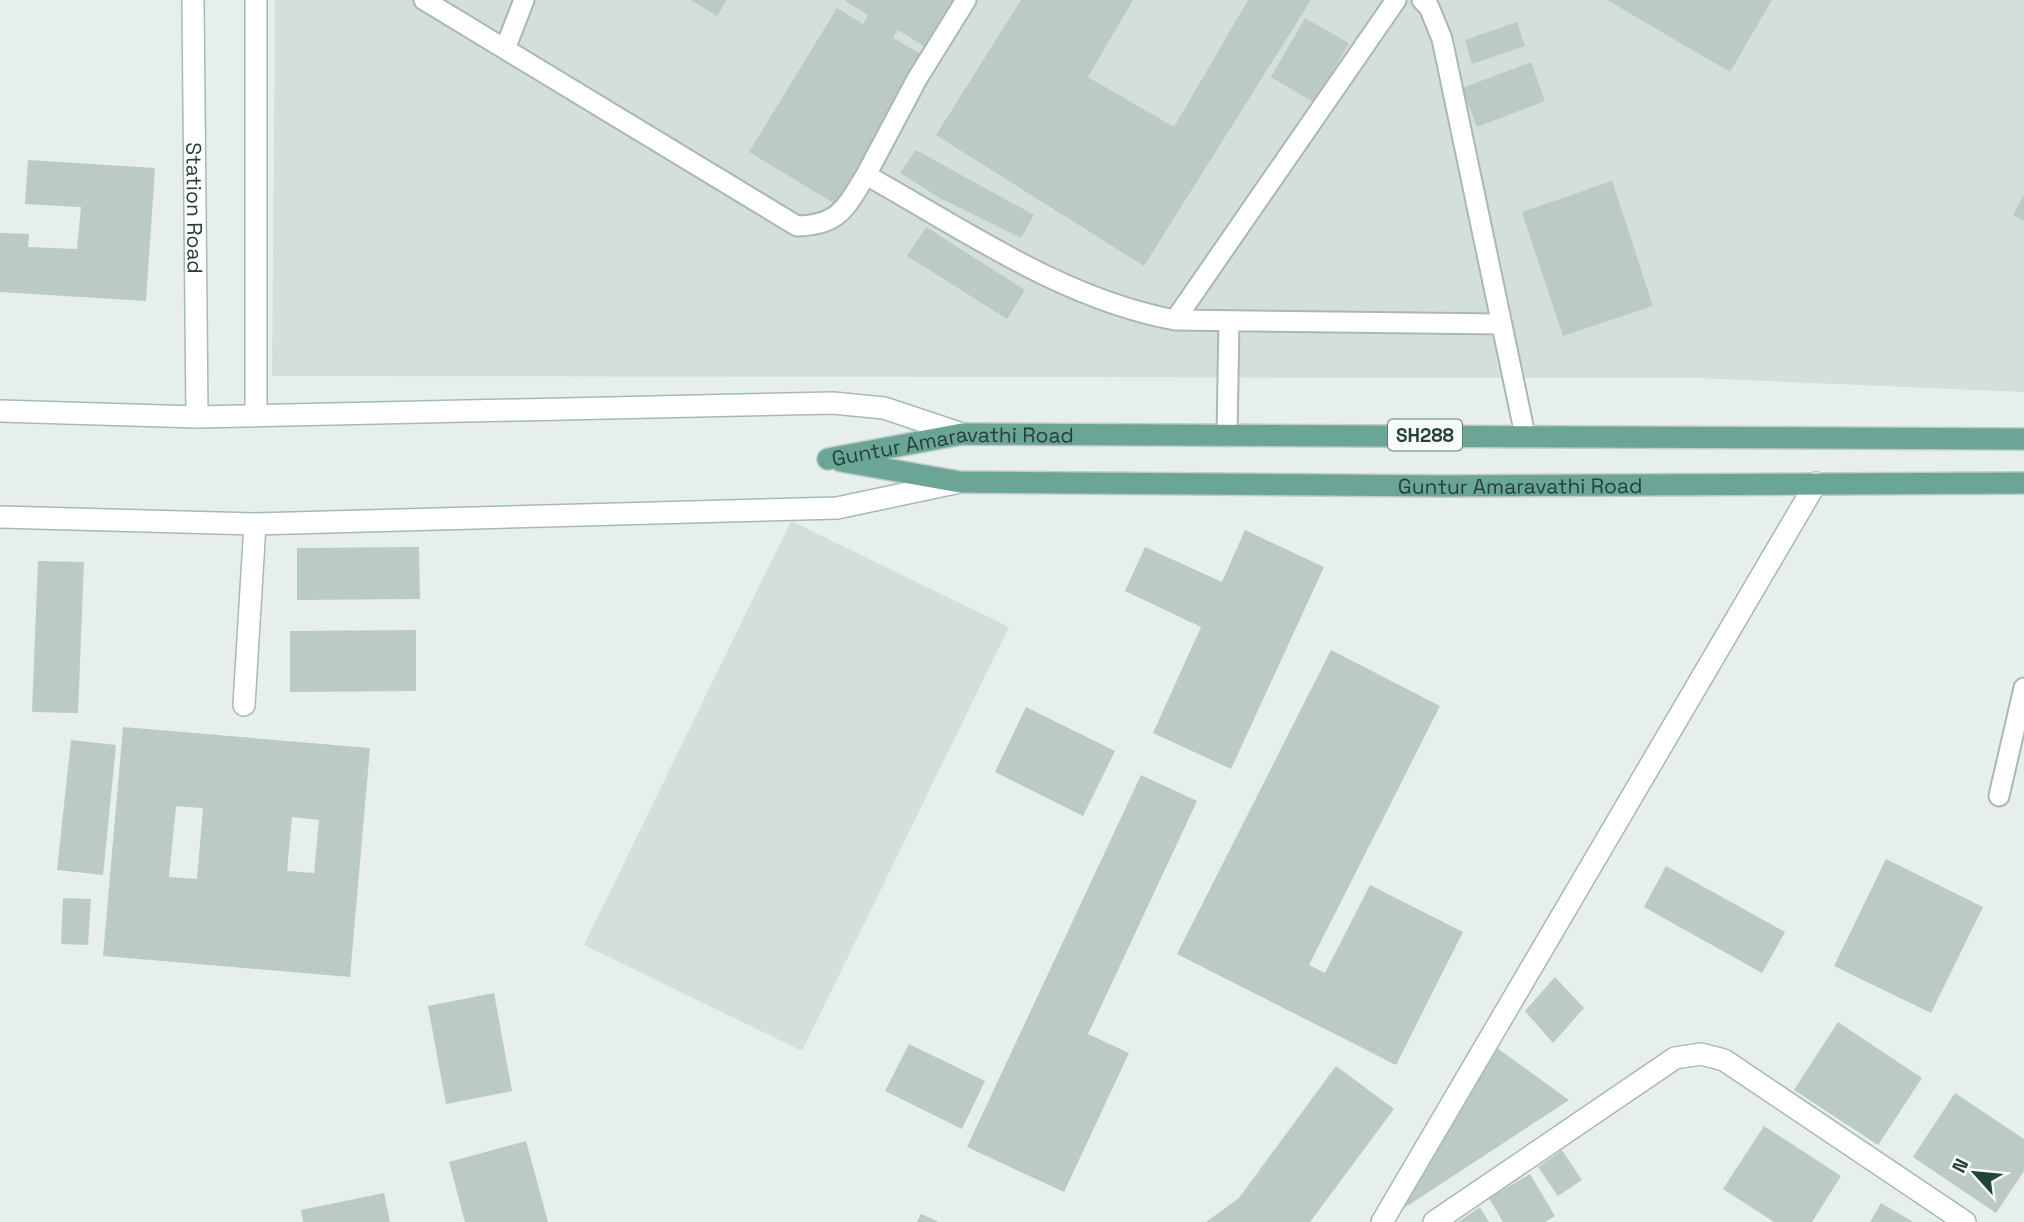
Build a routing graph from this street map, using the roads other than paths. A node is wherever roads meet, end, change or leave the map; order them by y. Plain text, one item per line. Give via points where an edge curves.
1 (193, 0) edge
2 (256, 0) edge
3 (424, 0) edge
4 (524, 0) edge
5 (966, 0) edge
6 (1396, 0) edge
7 (1422, 0) edge
8 (505, 49) junction
9 (866, 175) junction
10 (1175, 320) junction
11 (1229, 321) junction
12 (1501, 324) junction
13 (0, 411) edge
14 (256, 415) junction
15 (197, 417) junction
16 (962, 434) junction
17 (1525, 435) junction
18 (1227, 436) junction
19 (2024, 439) edge
20 (960, 482) junction
21 (1816, 483) junction
22 (2024, 483) edge
23 (0, 517) edge
24 (255, 524) junction
25 (2024, 688) edge
26 (244, 705) dead end
27 (1999, 796) dead end
28 (1382, 1222) edge
29 (1434, 1222) edge
30 (1965, 1222) edge

1 - 15 street, Station Road
2 - 14 street
3 - 8 lane
4 - 8 lane
5 - 9 lane via 916,79
6 - 10 lane
7 - 12 lane via 1442,39
8 - 9 lane via 797,226 814,226 842,213
9 - 10 lane via 1040,274 1142,314
10 - 11 lane
11 - 12 lane
11 - 18 lane
12 - 17 lane
13 - 15 street
14 - 15 street
14 - 16 street via 833,402 884,408
16 - 18 main road, Guntur Amaravathi Road / SH288
16 - 20 main road, Guntur Amaravathi Road / SH288 via 828,459
17 - 18 main road, Guntur Amaravathi Road / SH288
17 - 19 main road, Guntur Amaravathi Road / SH288
20 - 21 main road, Guntur Amaravathi Road / SH288
20 - 24 street via 837,508
21 - 22 main road, Guntur Amaravathi Road / SH288
21 - 28 street
23 - 24 street
24 - 26 street
25 - 27 lane
29 - 30 street via 1675,1058 1701,1054 1724,1060

